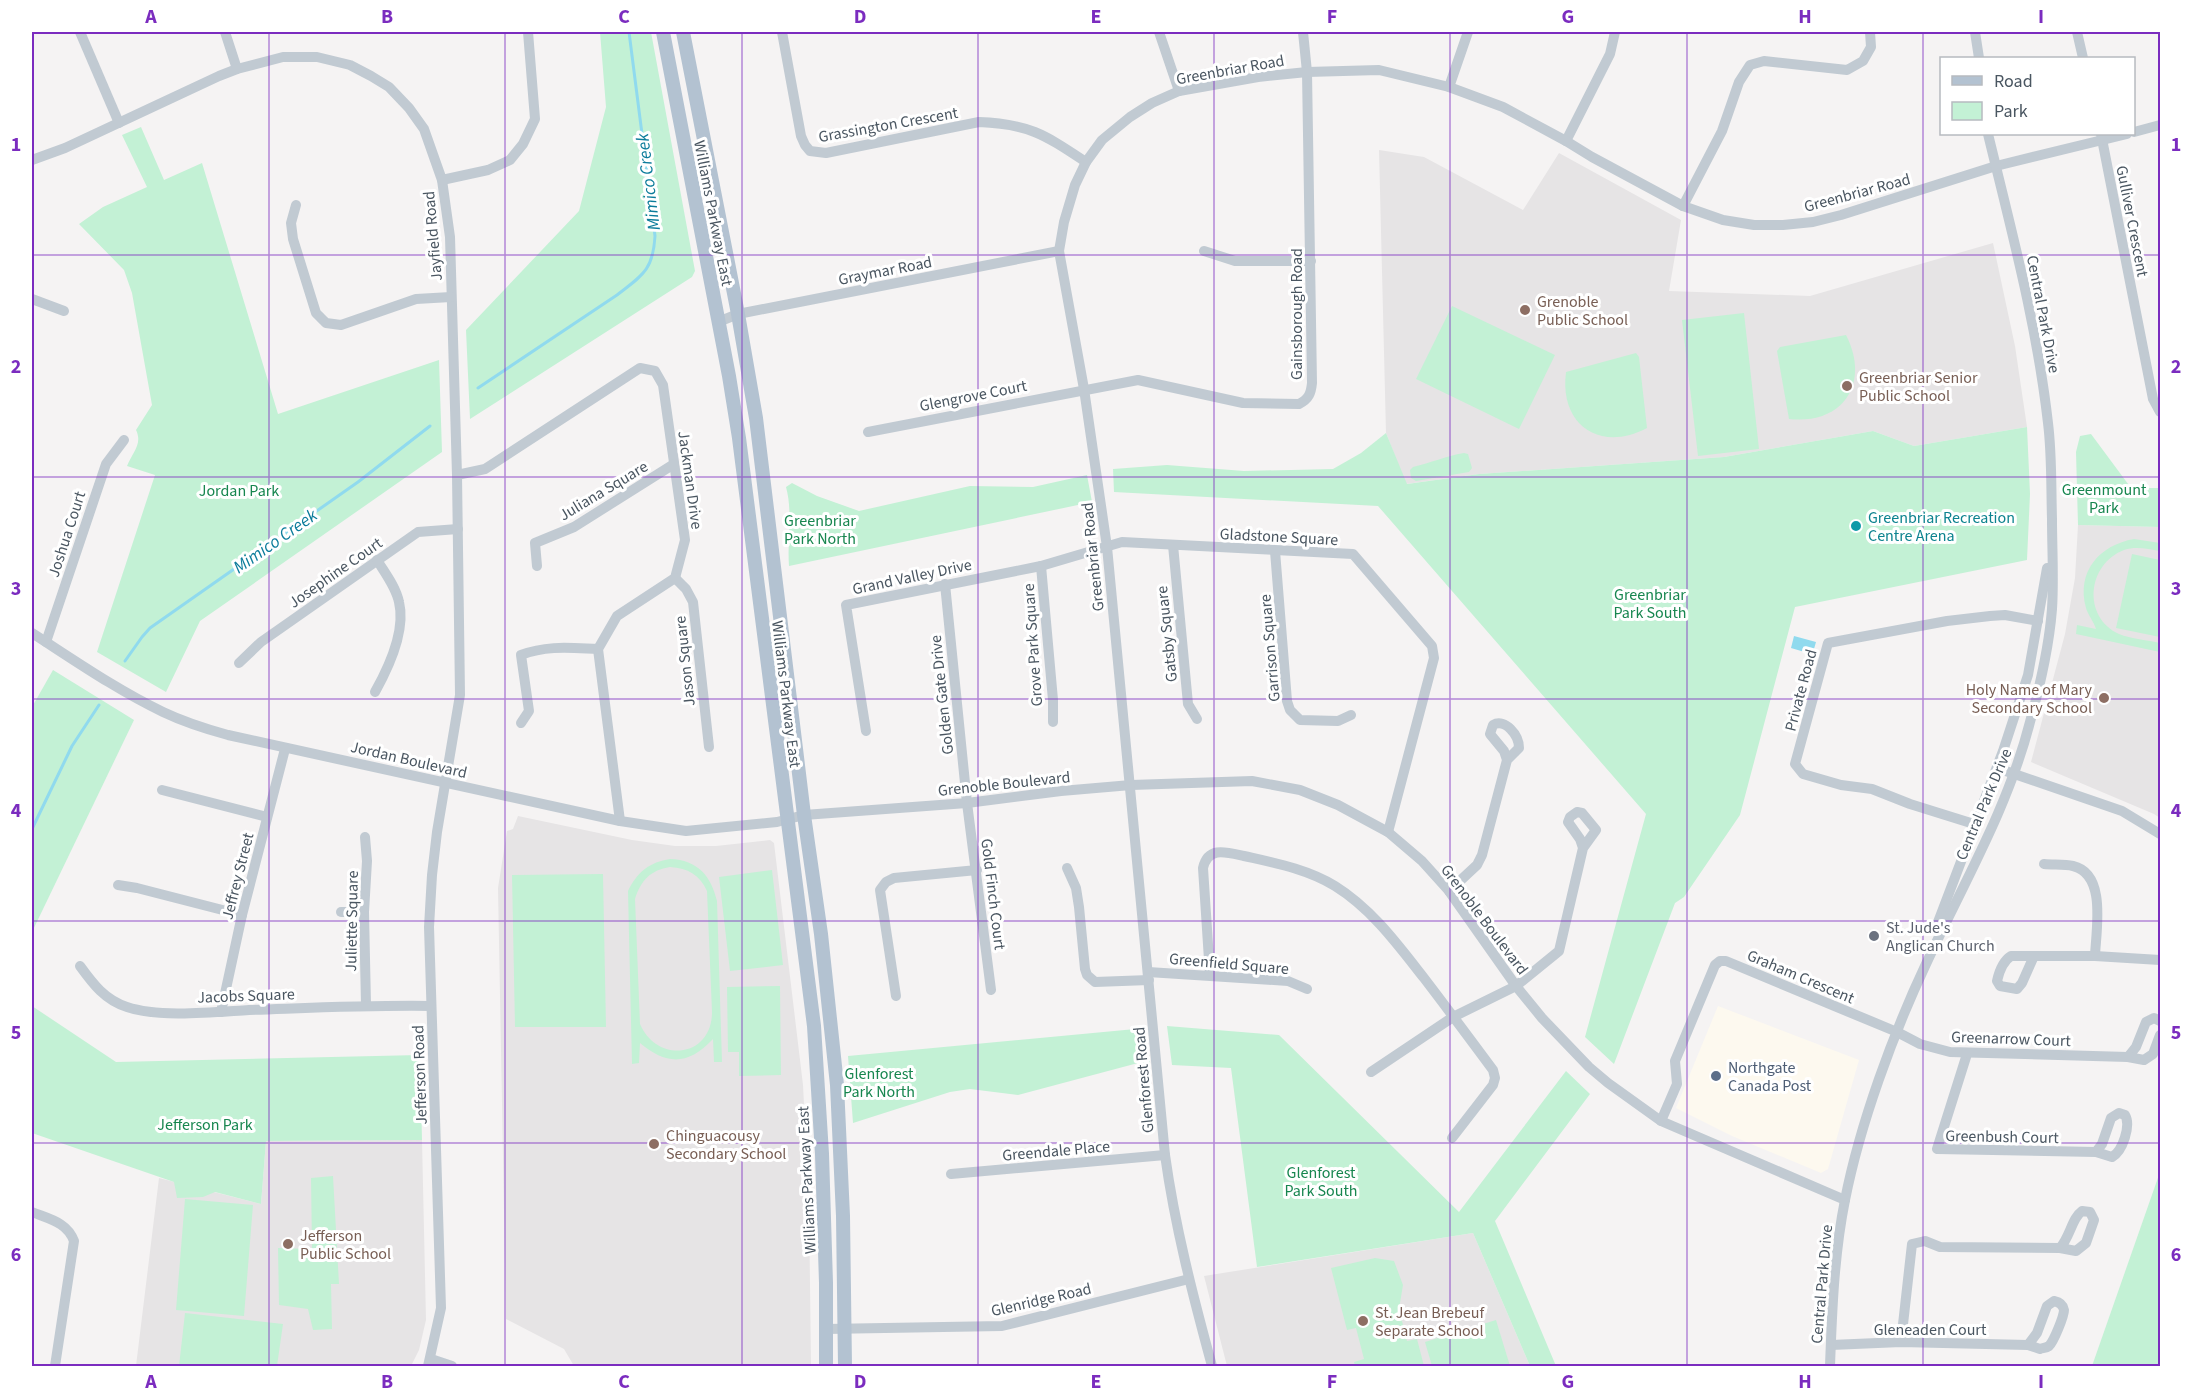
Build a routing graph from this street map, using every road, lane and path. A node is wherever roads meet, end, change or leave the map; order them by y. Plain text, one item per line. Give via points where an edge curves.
1 (80, 32) edge
2 (225, 32) edge
3 (528, 32) edge
4 (663, 32) edge
5 (683, 32) edge
6 (782, 32) edge
7 (1159, 32) edge
8 (1304, 32) edge
9 (1468, 32) edge
10 (1615, 32) edge
11 (1870, 32) edge
12 (1975, 32) edge
13 (2077, 32) edge
14 (1979, 57) edge
15 (2083, 57) edge
16 (237, 69) junction
17 (1307, 72) junction
18 (1449, 87) junction
19 (1179, 91) junction
20 (119, 123) junction
21 (2160, 125) edge
22 (2135, 131) edge
23 (1988, 135) edge
24 (2118, 135) edge
25 (2101, 137) edge
26 (1566, 141) junction
27 (32, 160) edge
28 (1086, 162) junction
29 (1996, 166) junction
30 (442, 180) junction
31 (296, 205) dead end
32 (1683, 206) junction
33 (1059, 251) junction
34 (1204, 251) dead end
35 (1311, 261) junction
36 (451, 297) junction
37 (32, 299) edge
38 (64, 311) dead end
39 (738, 314) junction
40 (717, 322) junction
41 (1084, 389) junction
42 (2160, 412) edge
43 (868, 432) dead end
44 (124, 440) dead end
45 (674, 464) junction
46 (457, 475) junction
47 (458, 529) junction
48 (2052, 538) junction
49 (1173, 545) junction
50 (1107, 547) junction
51 (1275, 551) junction
52 (377, 560) junction
53 (537, 566) dead end
54 (1041, 566) junction
55 (675, 578) junction
56 (945, 584) junction
57 (2038, 621) junction
58 (32, 633) edge
59 (46, 642) junction
60 (598, 649) junction
61 (239, 663) dead end
62 (375, 692) dead end
63 (1351, 714) dead end
64 (1197, 719) dead end
65 (1053, 722) dead end
66 (521, 723) dead end
67 (866, 731) dead end
68 (709, 747) dead end
69 (285, 749) junction
70 (1507, 760) dead end
71 (1997, 768) junction
72 (2014, 774) junction
73 (445, 782) junction
74 (1131, 785) junction
75 (162, 790) dead end
76 (967, 803) junction
77 (804, 816) junction
78 (267, 817) junction
79 (787, 819) junction
80 (620, 821) junction
81 (1974, 824) junction
82 (1388, 832) junction
83 (2160, 834) edge
84 (365, 837) dead end
85 (1583, 848) dead end
86 (2044, 864) dead end
87 (1067, 868) dead end
88 (977, 870) junction
89 (118, 885) dead end
90 (1449, 891) junction
91 (341, 912) dead end
92 (364, 912) junction
93 (242, 915) junction
94 (2034, 956) dead end
95 (2095, 956) junction
96 (2160, 960) edge
97 (80, 966) dead end
98 (1924, 966) junction
99 (1210, 975) junction
100 (1148, 976) junction
101 (1516, 986) junction
102 (1306, 989) dead end
103 (991, 990) dead end
104 (896, 996) dead end
105 (366, 1005) junction
106 (431, 1006) junction
107 (221, 1012) junction
108 (1453, 1017) junction
109 (2160, 1021) edge
110 (1897, 1032) junction
111 (2160, 1035) edge
112 (1967, 1054) junction
113 (2128, 1057) junction
114 (1371, 1072) dead end
115 (1661, 1121) junction
116 (1452, 1138) dead end
117 (2096, 1152) dead end
118 (1165, 1155) junction
119 (951, 1174) dead end
120 (1845, 1200) junction
121 (32, 1212) edge
122 (2060, 1248) dead end
123 (1189, 1279) junction
124 (826, 1329) junction
125 (845, 1329) junction
126 (1901, 1342) junction
127 (1831, 1345) junction
128 (2028, 1345) dead end
129 (430, 1363) edge
130 (55, 1366) edge
131 (452, 1366) edge
132 (826, 1366) edge
133 (845, 1366) edge
134 (1212, 1366) edge
135 (1830, 1366) edge

1 - 20 street
2 - 16 street
3 - 30 street via 535,119 523,144 510,160 489,170
4 - 40 main road, Williams Parkway East
5 - 39 main road, Williams Parkway East
6 - 28 street, Grassington Crescent via 801,135 810,151 826,153 979,122 1024,127
7 - 19 street
8 - 17 street, Gainsborough Road
9 - 18 street
10 - 26 street via 1610,54
11 - 32 street via 1871,47 1863,61 1847,70 1764,61 1750,65 1739,82 1722,131
12 - 14 street
13 - 15 street
16 - 20 street, Jayfield Road
16 - 30 street, Jayfield Road via 283,57 317,57 350,65 371,76 389,87 424,129
17 - 18 street, Greenbriar Road via 1379,70
17 - 19 street, Greenbriar Road
17 - 35 street, Gainsborough Road
18 - 26 street, Greenbriar Road via 1503,107
19 - 28 street, Greenbriar Road via 1130,117 1102,140
20 - 27 street, Jayfield Road
21 - 22 street
23 - 29 street, Central Park Drive
24 - 25 street, Greenbriar Road
25 - 29 street, Greenbriar Road
25 - 42 street, Gulliver Crescent via 2152,399
26 - 32 street, Greenbriar Road
28 - 33 street, Greenbriar Road via 1074,184
29 - 32 street, Greenbriar Road via 1813,222 1754,225 1723,220
29 - 48 street, Central Park Drive via 2018,254 2048,423
30 - 36 street, Jayfield Road via 450,237
31 - 36 street via 291,223 293,239 316,313 326,323 341,325 416,299
33 - 39 street, Graymar Road
33 - 41 street, Greenbriar Road
34 - 35 street via 1235,261
35 - 41 street, Gainsborough Road via 1312,383 1311,393 1299,404 1243,403 1138,380
36 - 46 street, Jayfield Road
37 - 38 street
39 - 40 street, Graymar Road
39 - 77 main road, Williams Parkway East via 756,418
40 - 79 main road, Williams Parkway East via 739,438
41 - 43 street, Glengrove Court
41 - 50 street, Greenbriar Road
44 - 59 street, Joshua Court via 105,464
45 - 46 street, Jackman Drive via 663,385 655,371 640,368 485,469
45 - 53 street, Juliana Square via 574,527 535,543
45 - 55 street, Jackman Drive via 685,540
46 - 47 street, Jayfield Road
47 - 52 street, Josephine Court via 418,532
47 - 73 street, Jayfield Road via 460,695
48 - 57 street, Central Park Drive
48 - 72 street, Central Park Drive via 2048,640
49 - 50 street, Gladstone Square via 1122,542
49 - 51 street, Gladstone Square
49 - 64 street, Gatsby Square via 1188,704
50 - 54 street, Grand Valley Drive
50 - 74 street, Greenbriar Road
51 - 63 street, Garrison Square via 1290,710 1300,720 1338,722
51 - 82 street, Gladstone Square via 1353,554 1432,646 1432,674
52 - 61 street, Josephine Court via 261,642
52 - 62 street via 393,586 401,617 385,674
54 - 56 street, Grand Valley Drive
54 - 65 street, Grove Park Square
55 - 60 street via 617,616
55 - 68 street, Jason Square via 693,602
56 - 67 street, Grand Valley Drive via 846,605
56 - 76 street, Golden Gate Drive
57 - 71 street, Central Park Drive via 2028,675
57 - 81 street, Private Road via 1990,616 1828,643 1795,764 1803,774 1872,789
58 - 59 street, Jordan Boulevard
59 - 69 street, Jordan Boulevard via 162,711 219,733
60 - 66 street via 562,647 522,655 529,711
60 - 80 street
69 - 73 street, Jordan Boulevard
69 - 78 street, Jeffrey Street
70 - 90 street via 1477,865
71 - 72 street
71 - 81 street, Central Park Drive
72 - 83 street via 2122,811
72 - 98 street, Central Park Drive
73 - 80 street, Jordan Boulevard
73 - 106 street, Jefferson Road via 432,875
74 - 76 street, Grenoble Boulevard
74 - 82 street, Grenoble Boulevard via 1252,780 1300,790
74 - 100 street, Glenforest Road
75 - 78 street
76 - 77 street, Grenoble Boulevard
76 - 88 street, Gold Finch Court
77 - 79 street, Jordan Boulevard
77 - 125 main road, Williams Parkway East via 837,1085
78 - 93 street, Jeffrey Street
79 - 80 street, Jordan Boulevard via 686,831
79 - 124 main road, Williams Parkway East via 814,1026
81 - 98 street, Central Park Drive
82 - 90 street, Grenoble Boulevard
84 - 92 street, Juliette Square
85 - 101 street via 1559,951
86 - 95 street via 2074,866 2089,877 2097,897
87 - 100 street, Greenfield Square via 1076,888 1087,975 1095,982
88 - 103 street, Gold Finch Court
88 - 104 street via 894,878 880,890
89 - 93 street
90 - 101 street, Grenoble Boulevard
91 - 92 street
92 - 105 street, Juliette Square
93 - 107 street, Jeffrey Street
94 - 95 street
95 - 96 street
97 - 107 street, Jacobs Square via 110,1000 138,1011
98 - 110 street, Central Park Drive
99 - 100 street, Greenfield Square
99 - 102 street, Greenfield Square via 1288,981
99 - 108 street via 1203,868 1205,859 1214,853 1229,852 1298,869 1335,886 1368,911 1388,933
100 - 118 street, Glenforest Road
101 - 108 street
101 - 115 street, Grenoble Boulevard via 1589,1067
105 - 106 street, Jacobs Square
105 - 107 street, Jacobs Square
106 - 129 street, Jefferson Road via 441,1308
108 - 114 street
108 - 116 street via 1495,1078
109 - 113 street via 2154,1017 2146,1022
110 - 112 street, Greenarrow Court via 1920,1044
110 - 115 street, Graham Crescent via 1720,961 1675,1061 1677,1084
110 - 120 street, Central Park Drive
111 - 113 street, Greenarrow Court via 2148,1059
112 - 113 street, Greenarrow Court
112 - 117 street, Greenbush Court via 1937,1149
115 - 120 street, Grenoble Boulevard
118 - 119 street, Greendale Place
118 - 123 street, Glenforest Road
120 - 127 street, Central Park Drive via 1833,1278
121 - 130 street via 63,1224 74,1241
122 - 126 street via 1940,1247 1924,1241 1912,1244
123 - 125 street, Glenridge Road via 1002,1326
123 - 134 street, Glenforest Road
124 - 125 street, Glenridge Road
124 - 132 main road, Williams Parkway East
125 - 133 main road, Williams Parkway East
126 - 127 street, Gleneaden Court
126 - 128 street, Gleneaden Court
127 - 135 street, Central Park Drive
129 - 131 street

